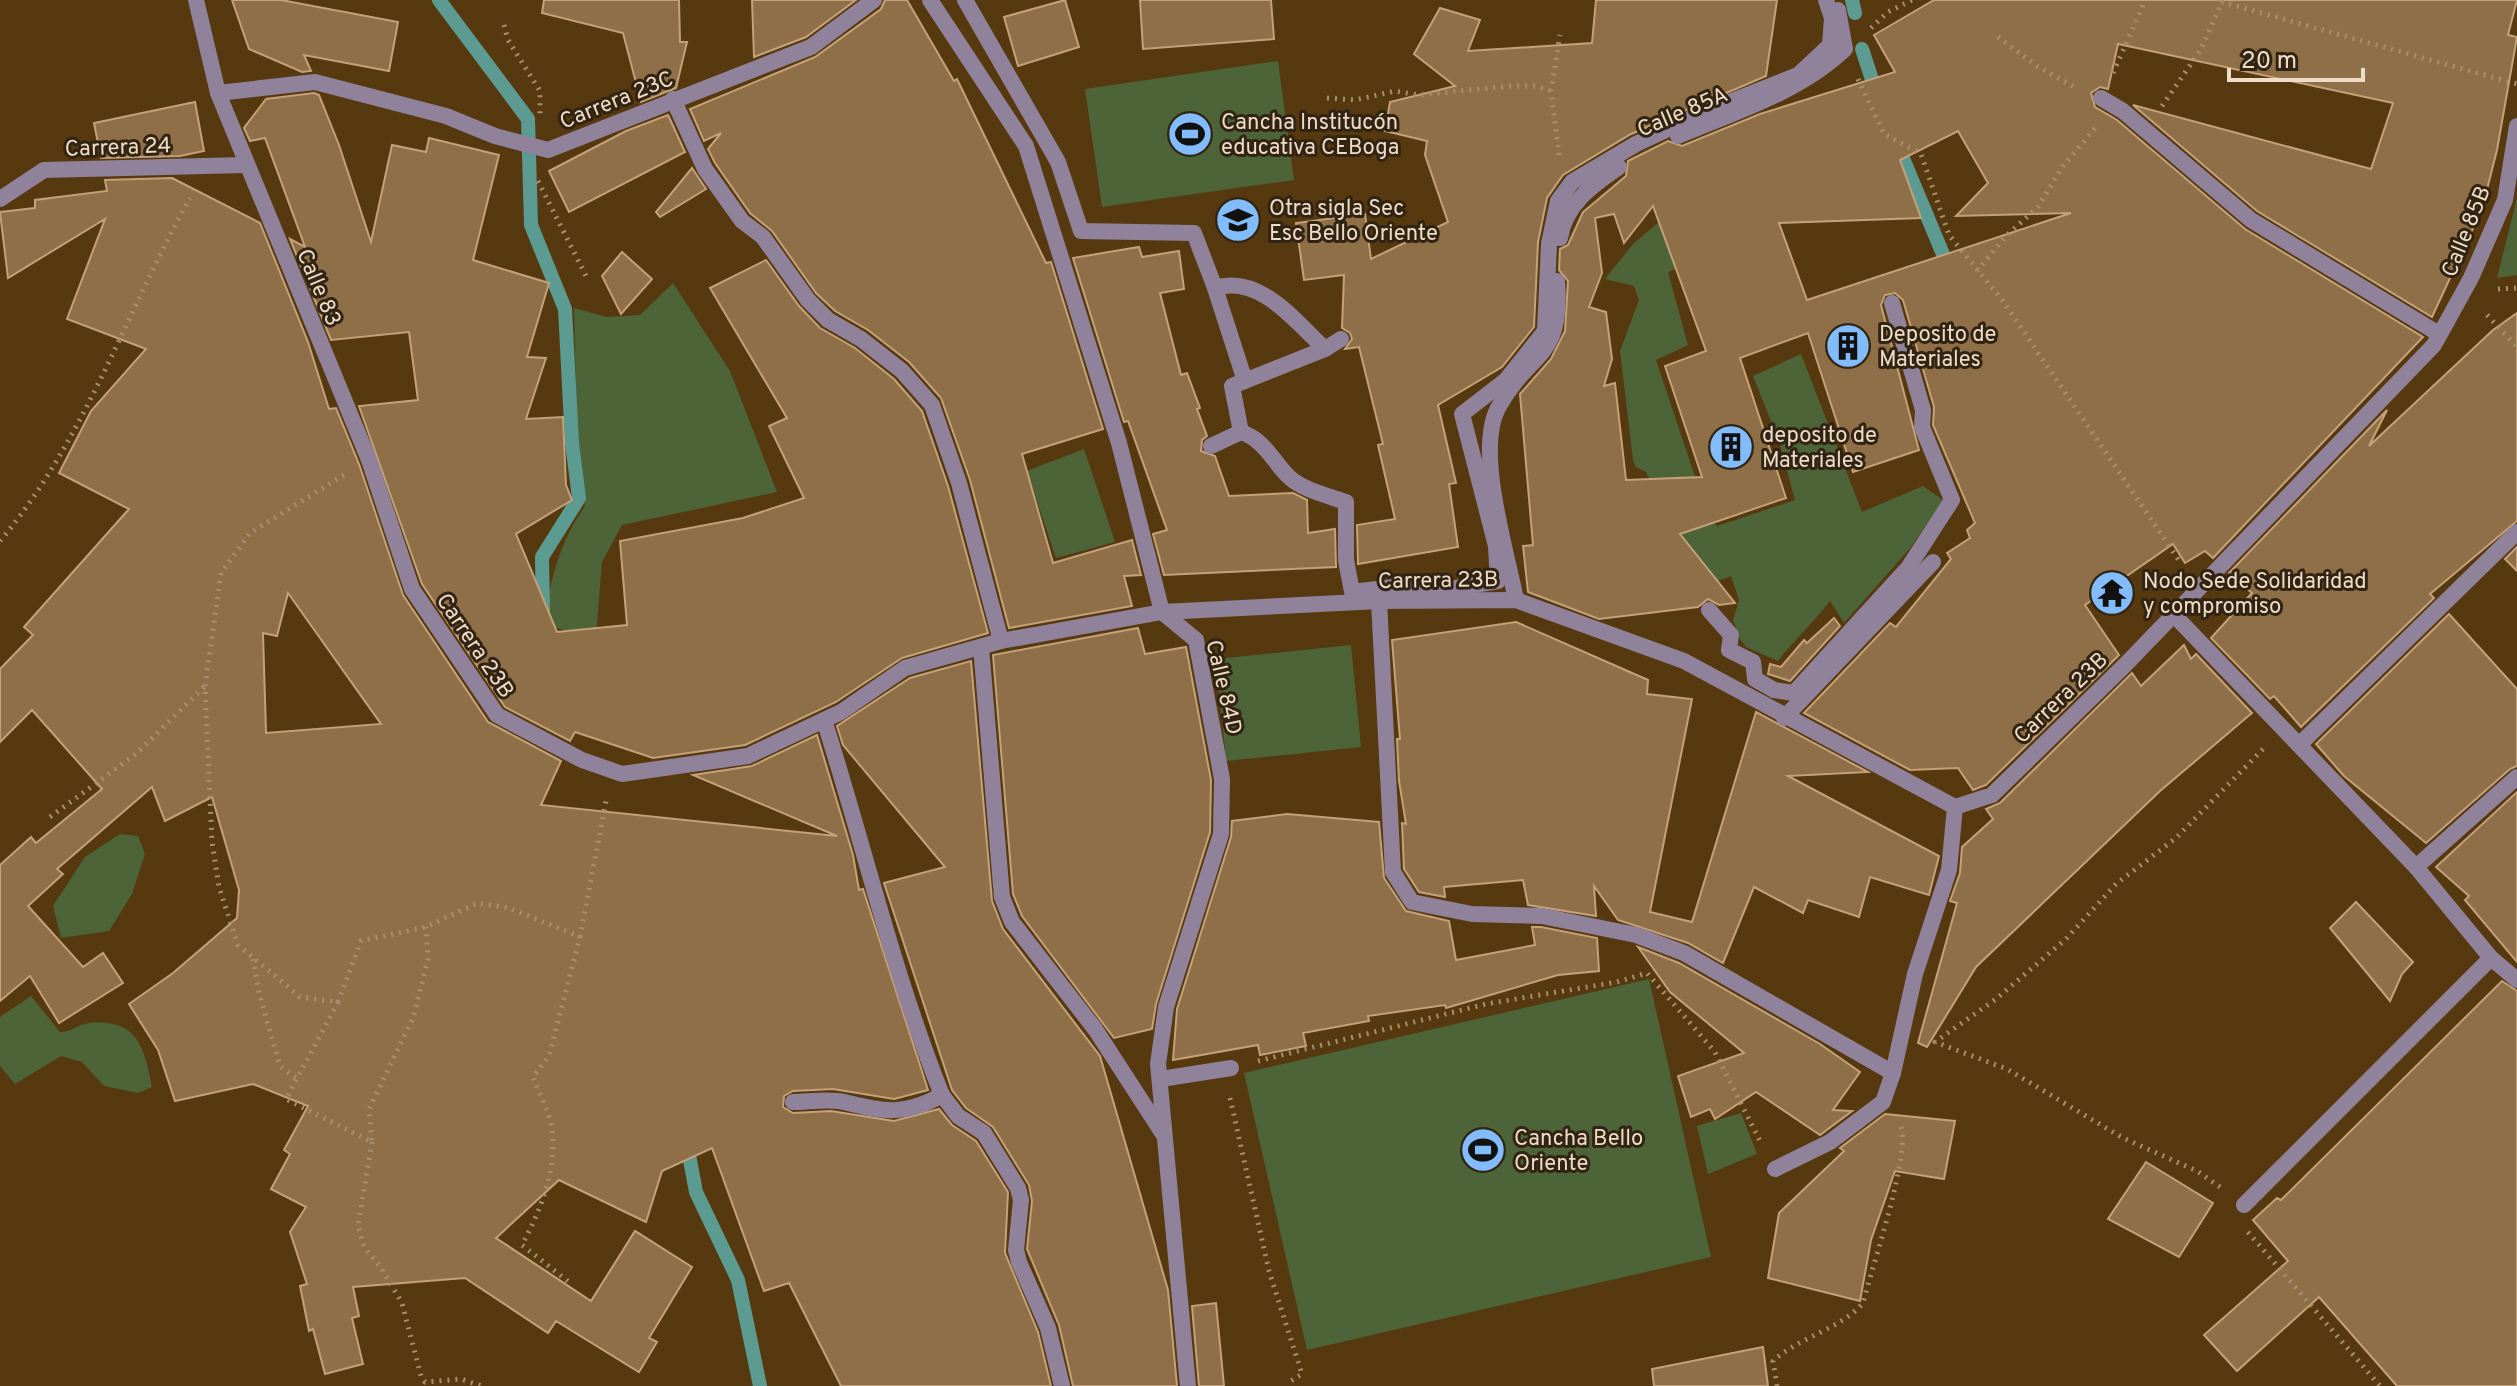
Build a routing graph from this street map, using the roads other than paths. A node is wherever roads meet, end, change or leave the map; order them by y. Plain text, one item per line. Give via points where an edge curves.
1 (196, 0) edge
2 (874, 0) edge
3 (930, 0) edge
4 (965, 0) edge
5 (1826, 0) edge
6 (1835, 0) edge
7 (218, 93) junction
8 (2101, 98) road end
9 (673, 99) junction
10 (2517, 126) edge
11 (245, 165) junction
12 (0, 199) edge
13 (1215, 288) junction
14 (1892, 303) dead end
15 (1341, 339) dead end
16 (2436, 339) junction
17 (1325, 349) junction
18 (1245, 381) junction
19 (1241, 432) junction
20 (1211, 446) dead end
21 (2517, 532) edge
22 (1933, 562) dead end
23 (412, 589) joint
24 (1516, 600) junction
25 (1379, 601) junction
26 (1709, 610) dead end
27 (1162, 612) junction
28 (2174, 615) junction
29 (1001, 641) junction
30 (981, 647) junction
31 (1784, 718) junction
32 (824, 720) junction
33 (2299, 745) junction
34 (2517, 777) edge
35 (1955, 807) junction
36 (2416, 867) junction
37 (2491, 958) junction
38 (2517, 980) edge
39 (1231, 1068) road end
40 (1893, 1073) junction
41 (1161, 1079) junction
42 (942, 1095) junction
43 (793, 1102) dead end
44 (1167, 1144) junction
45 (1775, 1169) road end
46 (2244, 1205) road end
47 (1062, 1386) edge
48 (1188, 1386) edge

1 - 7 street, Calle 83
2 - 9 street, Carrera 23C via 811,47
3 - 27 street via 1026,146 1119,443
4 - 13 street via 1058,162 1081,231 1194,233
5 - 19 street via 1832,18 1830,45 1798,75 1636,144 1572,182 1558,201 1549,244 1545,331 1506,380 1462,414 1496,546 1498,581 1444,590 1394,587 1352,592 1346,502 1288,477 1256,437
6 - 24 street, Calle 85A via 1845,49 1826,67 1763,100 1643,150 1585,190 1562,224 1556,261 1559,311 1552,343 1498,409 1490,441
7 - 9 street, Carrera 23C via 315,82 446,116 499,138 548,150
7 - 11 street, Calle 83
8 - 16 street via 2251,220
9 - 29 street via 705,169 808,300 902,371 932,405 959,483
10 - 16 street, Calle 85B via 2505,200
11 - 12 street, Carrera 24 via 44,170
11 - 23 street, Calle 83 via 369,460
13 - 17 street via 1230,284 1268,295
13 - 18 street
14 - 26 street via 1923,410 1922,427 1952,500 1908,568 1794,693 1755,679 1753,662 1729,650 1731,635
15 - 17 street
16 - 28 street, Carrera 23B
17 - 18 street
18 - 19 street via 1232,386
19 - 20 street
21 - 33 street
22 - 31 street
23 - 32 street, Carrera 23B via 497,715 582,760 622,774 748,756
24 - 25 street, Carrera 23B
24 - 31 street, Carrera 23B via 1684,661
25 - 27 street, Carrera 23B
25 - 40 street via 1393,872 1412,902 1472,914 1542,916 1636,935 1684,953
27 - 29 street, Carrera 23B
27 - 41 street, Calle 84D via 1196,640 1222,779 1221,834 1166,1007 1158,1064
28 - 33 street
28 - 35 street, Carrera 23B via 1992,795
29 - 30 street, Carrera 23B
30 - 32 street, Carrera 23B via 905,668
30 - 44 street via 1002,897 1012,922 1095,1029
31 - 35 street, Carrera 23B
32 - 42 street via 899,982
33 - 36 street
34 - 36 street
35 - 40 street via 1949,870 1915,974
36 - 37 street
37 - 38 street
37 - 46 street
39 - 41 street
40 - 45 street via 1883,1102 1830,1142
41 - 44 street, Calle 84D
42 - 43 street via 921,1107 889,1112 844,1102
42 - 47 street via 958,1116 984,1133 1018,1188 1016,1250 1048,1328
44 - 48 street, Calle 84D

